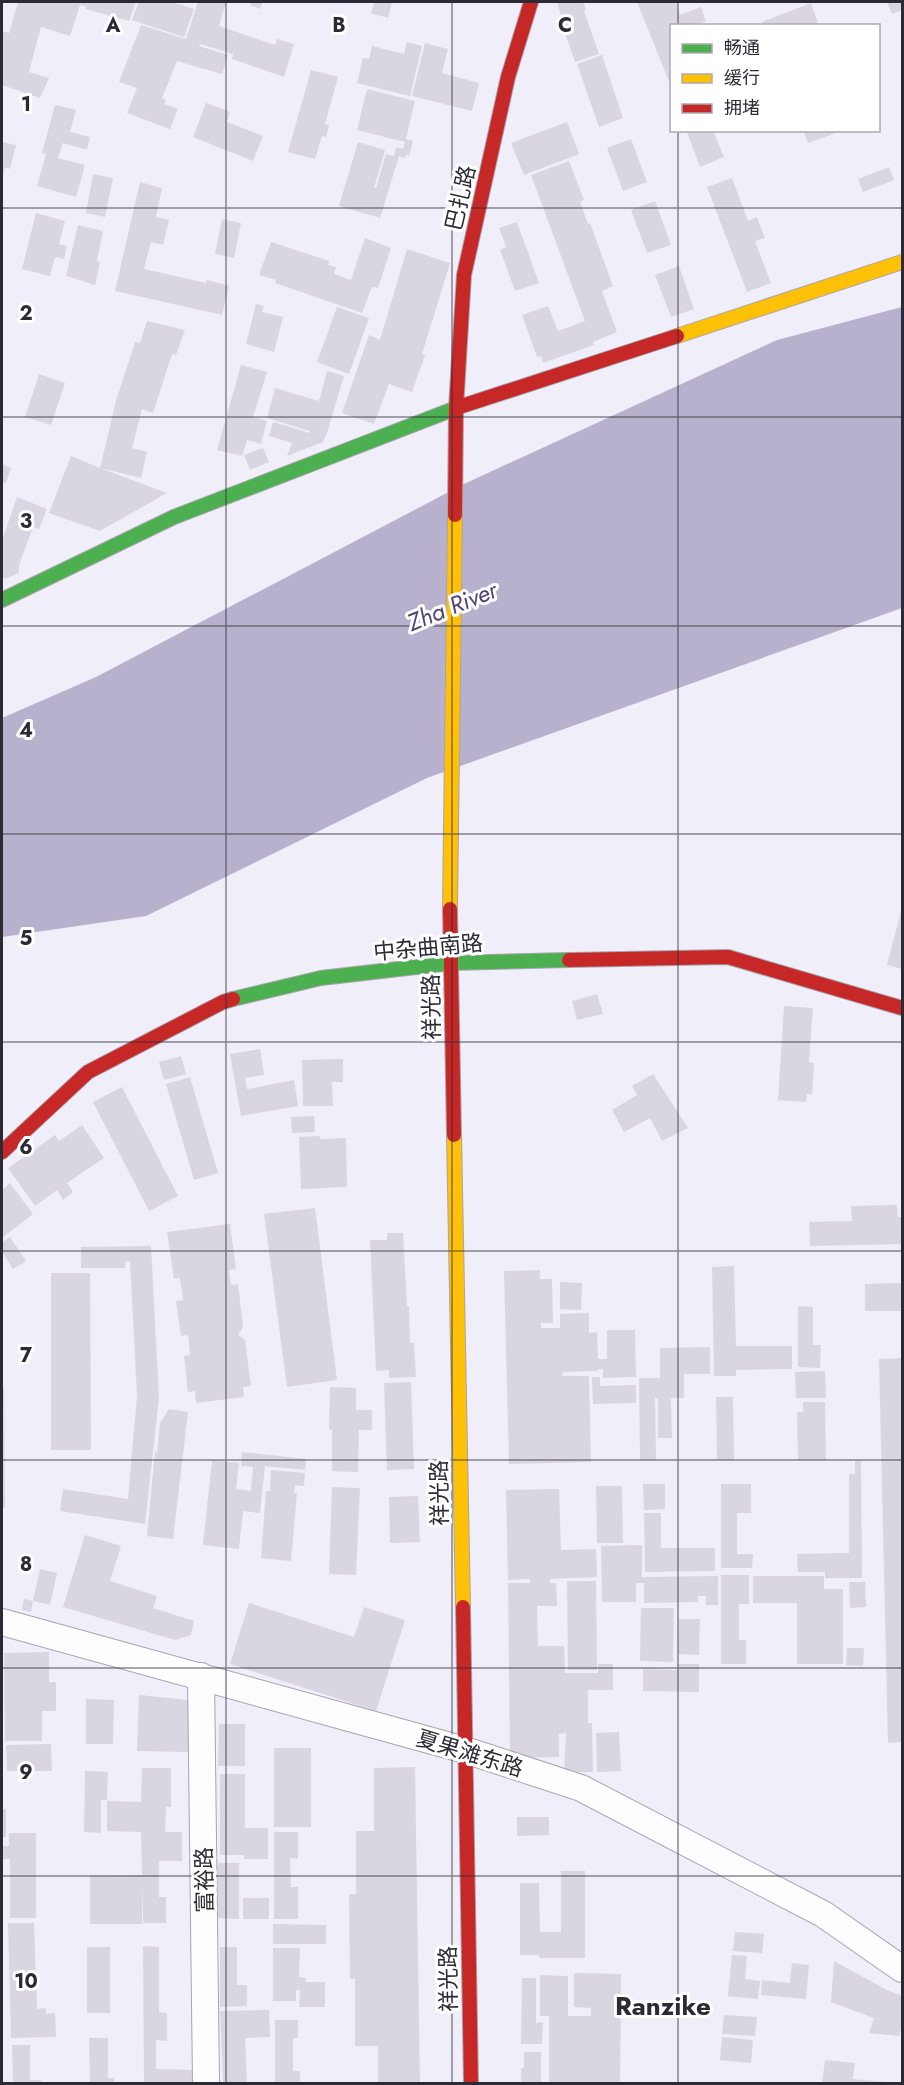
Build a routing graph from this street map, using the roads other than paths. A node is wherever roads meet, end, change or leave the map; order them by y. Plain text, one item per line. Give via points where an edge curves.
1 (531, 2) edge
2 (903, 262) edge
3 (456, 408) junction
4 (2, 600) edge
5 (450, 902) joint
6 (451, 963) junction
7 (903, 1008) edge
8 (2, 1152) edge
9 (2, 1622) edge
10 (201, 1676) junction
11 (465, 1750) junction
12 (903, 1969) edge
13 (206, 2084) edge
14 (471, 2084) edge

1 - 3 street, 巴扎路 via 508,77 464,275
2 - 3 street
3 - 4 street via 174,516
3 - 5 street, 巴扎路
5 - 6 street, 祥光路
6 - 7 street, 中杂曲南路 via 728,957
6 - 8 street, 中杂曲南路 via 321,978 223,1002 88,1072
6 - 11 street, 祥光路
9 - 10 street, 夏果滩东路
10 - 11 street, 夏果滩东路
10 - 13 street, 富裕路
11 - 12 street, 夏果滩东路 via 581,1788 823,1914
11 - 14 street, 祥光路

